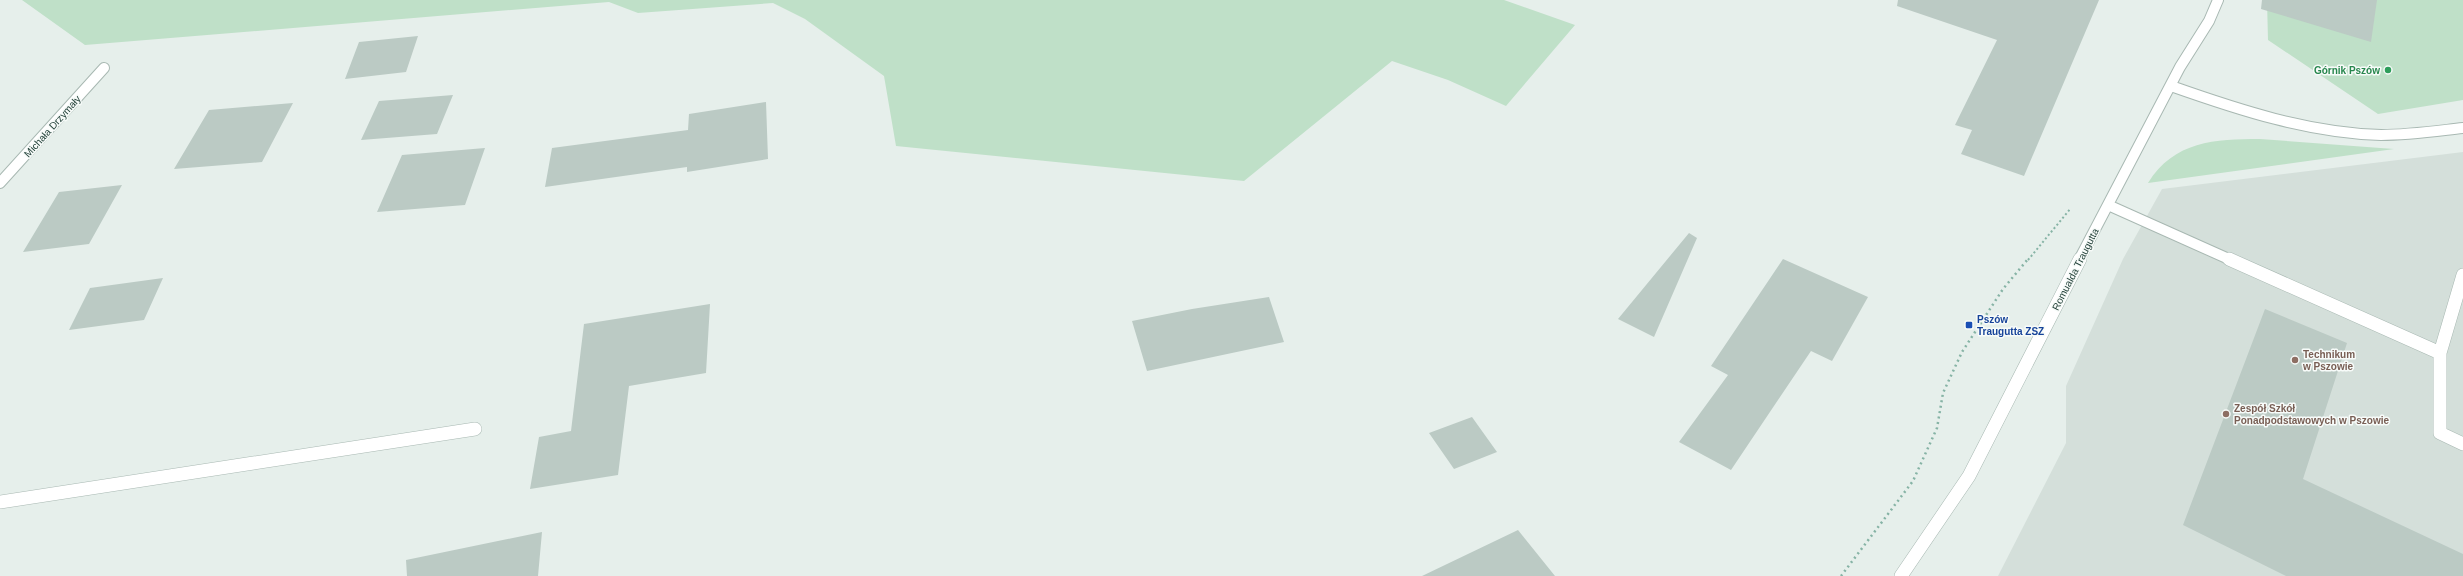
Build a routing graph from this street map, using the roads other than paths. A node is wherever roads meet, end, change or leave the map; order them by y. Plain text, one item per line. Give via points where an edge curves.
1 (2218, 0) edge
2 (104, 68) dead end
3 (2171, 86) junction
4 (2463, 128) edge
5 (0, 183) edge
6 (2108, 205) junction
7 (2463, 275) edge
8 (2440, 353) junction
9 (475, 429) dead end
10 (2463, 444) edge
11 (0, 502) edge
12 (1901, 576) edge

1 - 3 street, Romualda Traugutta via 2209,22
2 - 5 street, Michała Drzymały
3 - 4 street via 2234,109 2326,129 2411,134
3 - 6 street, Romualda Traugutta
6 - 8 street
6 - 12 street, Romualda Traugutta via 1969,476
7 - 8 street
8 - 10 street via 2440,433
9 - 11 street

